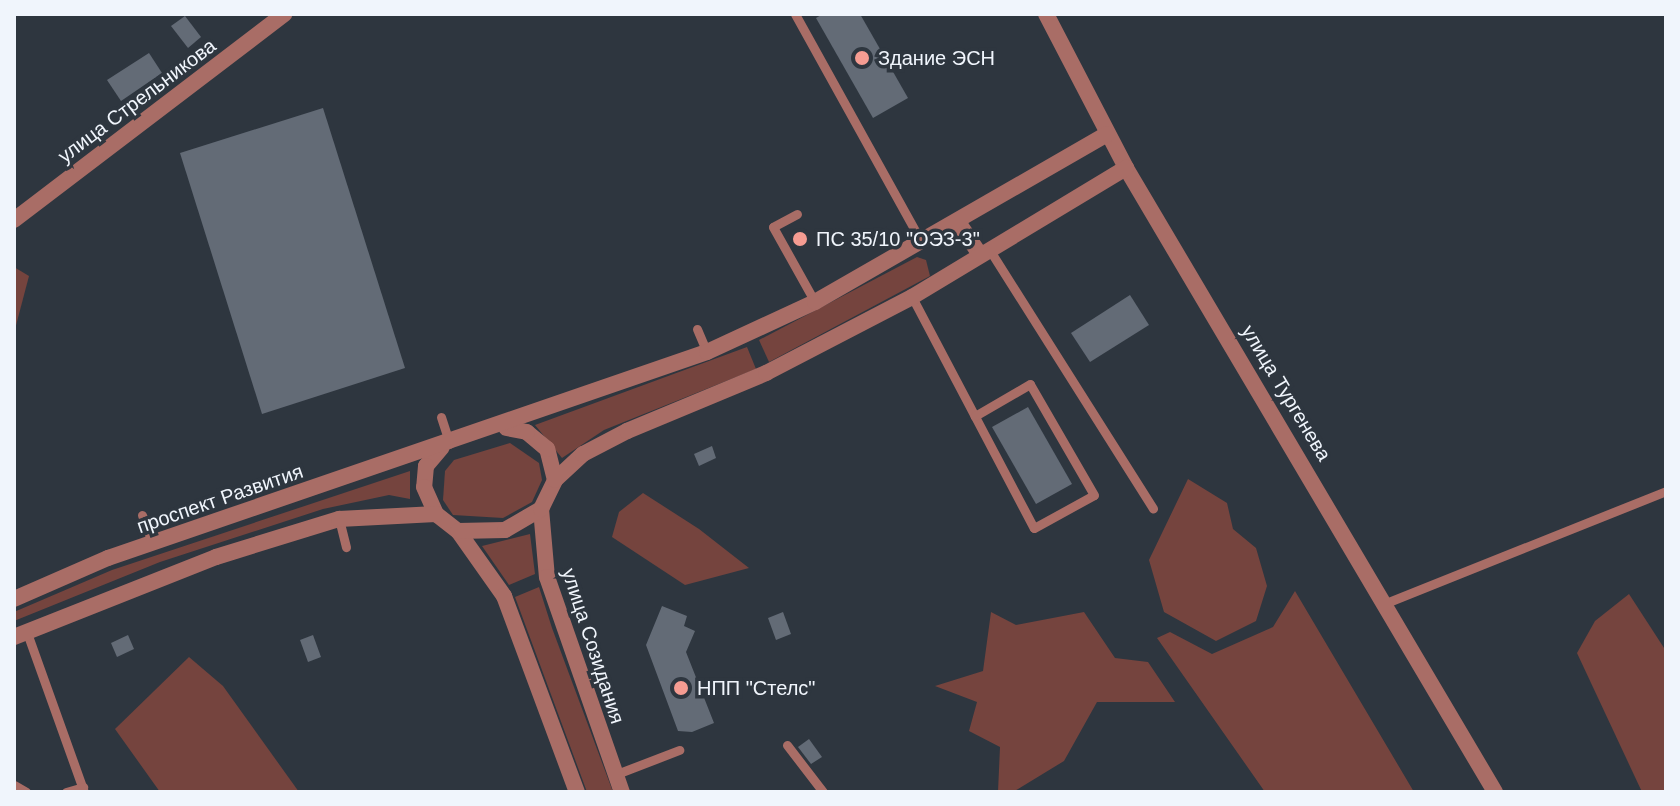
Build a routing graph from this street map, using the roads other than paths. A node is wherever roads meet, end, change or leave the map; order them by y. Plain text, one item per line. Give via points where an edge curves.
1 (284, 14) edge
2 (795, 14) edge
3 (1046, 14) edge
4 (1107, 134) junction
5 (1126, 168) junction
6 (797, 214) dead end
7 (14, 220) edge
8 (958, 222) junction
9 (922, 243) junction
10 (984, 252) junction
11 (912, 297) junction
12 (815, 302) junction
13 (697, 329) dead end
14 (707, 352) junction
15 (975, 416) junction
16 (441, 417) dead end
17 (496, 428) junction
18 (446, 446) junction
19 (555, 480) junction
20 (1666, 491) edge
21 (1153, 508) dead end
22 (541, 509) junction
23 (436, 514) junction
24 (142, 515) dead end
25 (339, 519) junction
26 (458, 531) junction
27 (152, 543) junction
28 (346, 547) dead end
29 (14, 599) edge
30 (1386, 603) junction
31 (20, 633) edge
32 (787, 745) dead end
33 (679, 750) dead end
34 (614, 775) junction
35 (14, 785) edge
36 (84, 789) edge
37 (817, 790) edge
38 (26, 792) edge
39 (66, 792) edge
40 (577, 792) edge
41 (622, 792) edge
42 (1495, 792) edge

1 - 7 street, улица Стрельникова
2 - 9 lane
3 - 4 street, улица Тургенева
4 - 5 street, улица Тургенева
4 - 8 street
5 - 10 street
5 - 30 street, улица Тургенева
6 - 12 lane via 773,227
8 - 9 street
8 - 10 street
9 - 12 street
10 - 11 street
10 - 21 lane
11 - 15 lane
11 - 19 street via 766,373 627,431 583,454
12 - 14 street
13 - 14 lane
14 - 17 street
15 - 15 lane via 1034,528 1094,495 1030,384
16 - 18 lane
17 - 18 street
17 - 19 street via 516,427 536,439 553,460
18 - 23 street via 426,466 424,487
18 - 27 street, проспект Развития
19 - 22 street
20 - 30 lane
22 - 26 street via 505,530
22 - 34 street, улица Созидания via 547,577
23 - 25 street
23 - 26 street
24 - 27 lane
25 - 28 lane
25 - 31 street
26 - 40 street via 504,596
27 - 29 street, проспект Развития
30 - 42 street, улица Тургенева
31 - 36 lane
32 - 37 lane
33 - 34 lane
34 - 41 street, улица Созидания
35 - 38 lane
36 - 39 lane

